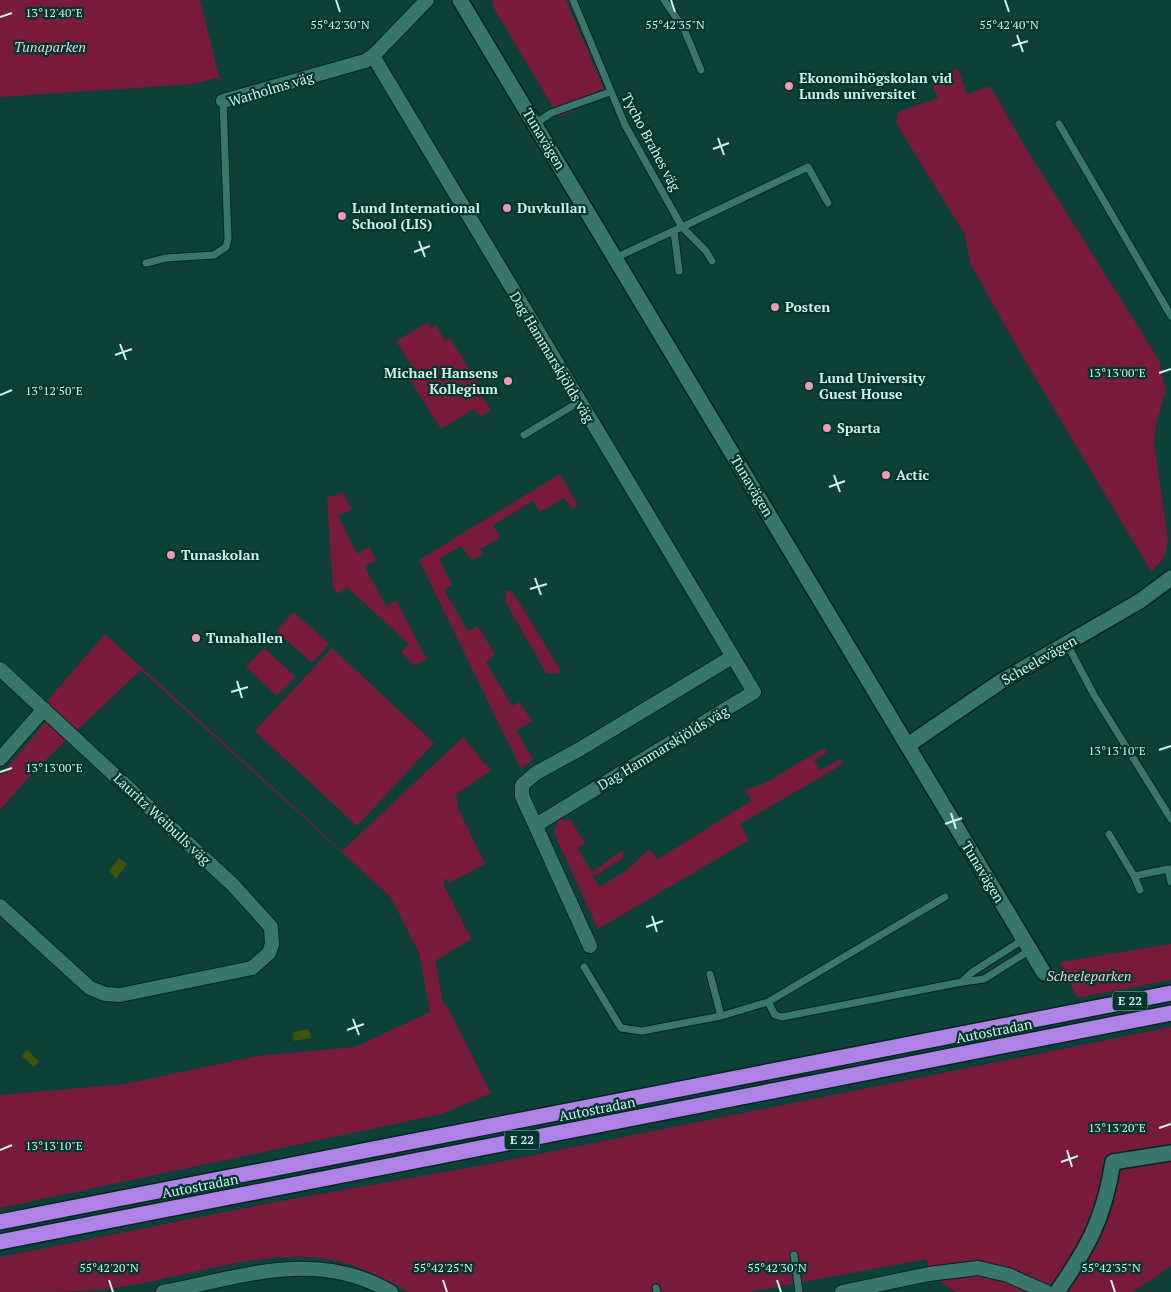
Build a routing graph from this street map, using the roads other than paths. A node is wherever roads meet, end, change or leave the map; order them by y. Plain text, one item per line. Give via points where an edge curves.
1 (427, 0) edge
2 (460, 0) edge
3 (573, 0) edge
4 (664, 0) edge
5 (373, 56) junction
6 (701, 70) dead end
7 (610, 92) junction
8 (223, 101) joint
9 (535, 124) junction
10 (1059, 124) dead end
11 (828, 204) dead end
12 (682, 227) junction
13 (674, 230) junction
14 (615, 258) junction
15 (712, 261) dead end
16 (146, 263) dead end
17 (679, 271) dead end
18 (1171, 316) edge
19 (580, 402) junction
20 (524, 435) dead end
21 (1171, 578) edge
22 (1067, 644) junction
23 (732, 657) junction
24 (0, 669) edge
25 (44, 710) junction
26 (908, 745) junction
27 (0, 759) edge
28 (1171, 819) edge
29 (536, 825) junction
30 (1110, 834) dead end
31 (1170, 869) edge
32 (1134, 876) junction
33 (1171, 882) edge
34 (1140, 890) dead end
35 (945, 897) dead end
36 (0, 906) edge
37 (1028, 944) junction
38 (590, 946) dead end
39 (584, 967) dead end
40 (1044, 973) dead end
41 (710, 974) dead end
42 (962, 982) junction
43 (1171, 993) edge
44 (768, 1002) junction
45 (1171, 1013) edge
46 (721, 1016) junction
47 (1171, 1153) edge
48 (0, 1222) edge
49 (0, 1242) edge
50 (794, 1255) dead end
51 (164, 1292) edge
52 (391, 1292) edge
53 (799, 1292) edge
54 (842, 1292) edge
55 (1046, 1292) edge
56 (1057, 1292) edge

1 - 5 street, Warholms väg
2 - 9 main road, Tunavägen
3 - 7 lane, Tycho Brahes väg
4 - 6 lane via 684,29
5 - 8 street, Warholms väg via 341,69
5 - 19 street, Dag Hammarskjölds väg
7 - 9 lane via 551,113
7 - 12 lane, Tycho Brahes väg
8 - 16 lane, Warholms väg via 226,247 214,255 166,258
9 - 14 main road, Tunavägen
10 - 18 lane
11 - 12 lane via 808,167
12 - 13 lane
12 - 15 lane, Tycho Brahes väg
13 - 14 lane
13 - 17 lane
14 - 26 main road, Tunavägen
19 - 20 lane
19 - 23 street, Dag Hammarskjölds väg
21 - 22 main road, Scheelevägen via 1159,589
22 - 26 main road, Scheelevägen via 1000,682
22 - 28 lane via 1094,695
23 - 29 street via 536,773 522,785 521,790
23 - 29 street, Dag Hammarskjölds väg via 754,692
24 - 25 street, Lauritz Weibulls väg
25 - 27 street
25 - 36 street, Lauritz Weibulls väg via 233,884 271,927 273,935 269,952 252,968 128,993 105,994 90,988
26 - 37 main road, Tunavägen
29 - 38 street
30 - 32 lane
31 - 32 lane
31 - 33 lane
32 - 34 lane
35 - 44 lane
37 - 40 main road, Tunavägen
37 - 42 lane via 970,973
37 - 42 lane via 984,979
39 - 46 lane via 621,1028 642,1031
41 - 46 lane
42 - 44 lane via 782,1017 776,1015
43 - 48 highway, Autostradan / E 22
44 - 46 lane
45 - 49 highway, Autostradan / E 22
47 - 56 main road via 1113,1162 1096,1228 1077,1264
50 - 53 lane
51 - 52 street via 291,1267 347,1273
54 - 55 street via 929,1274 978,1268 1008,1275

